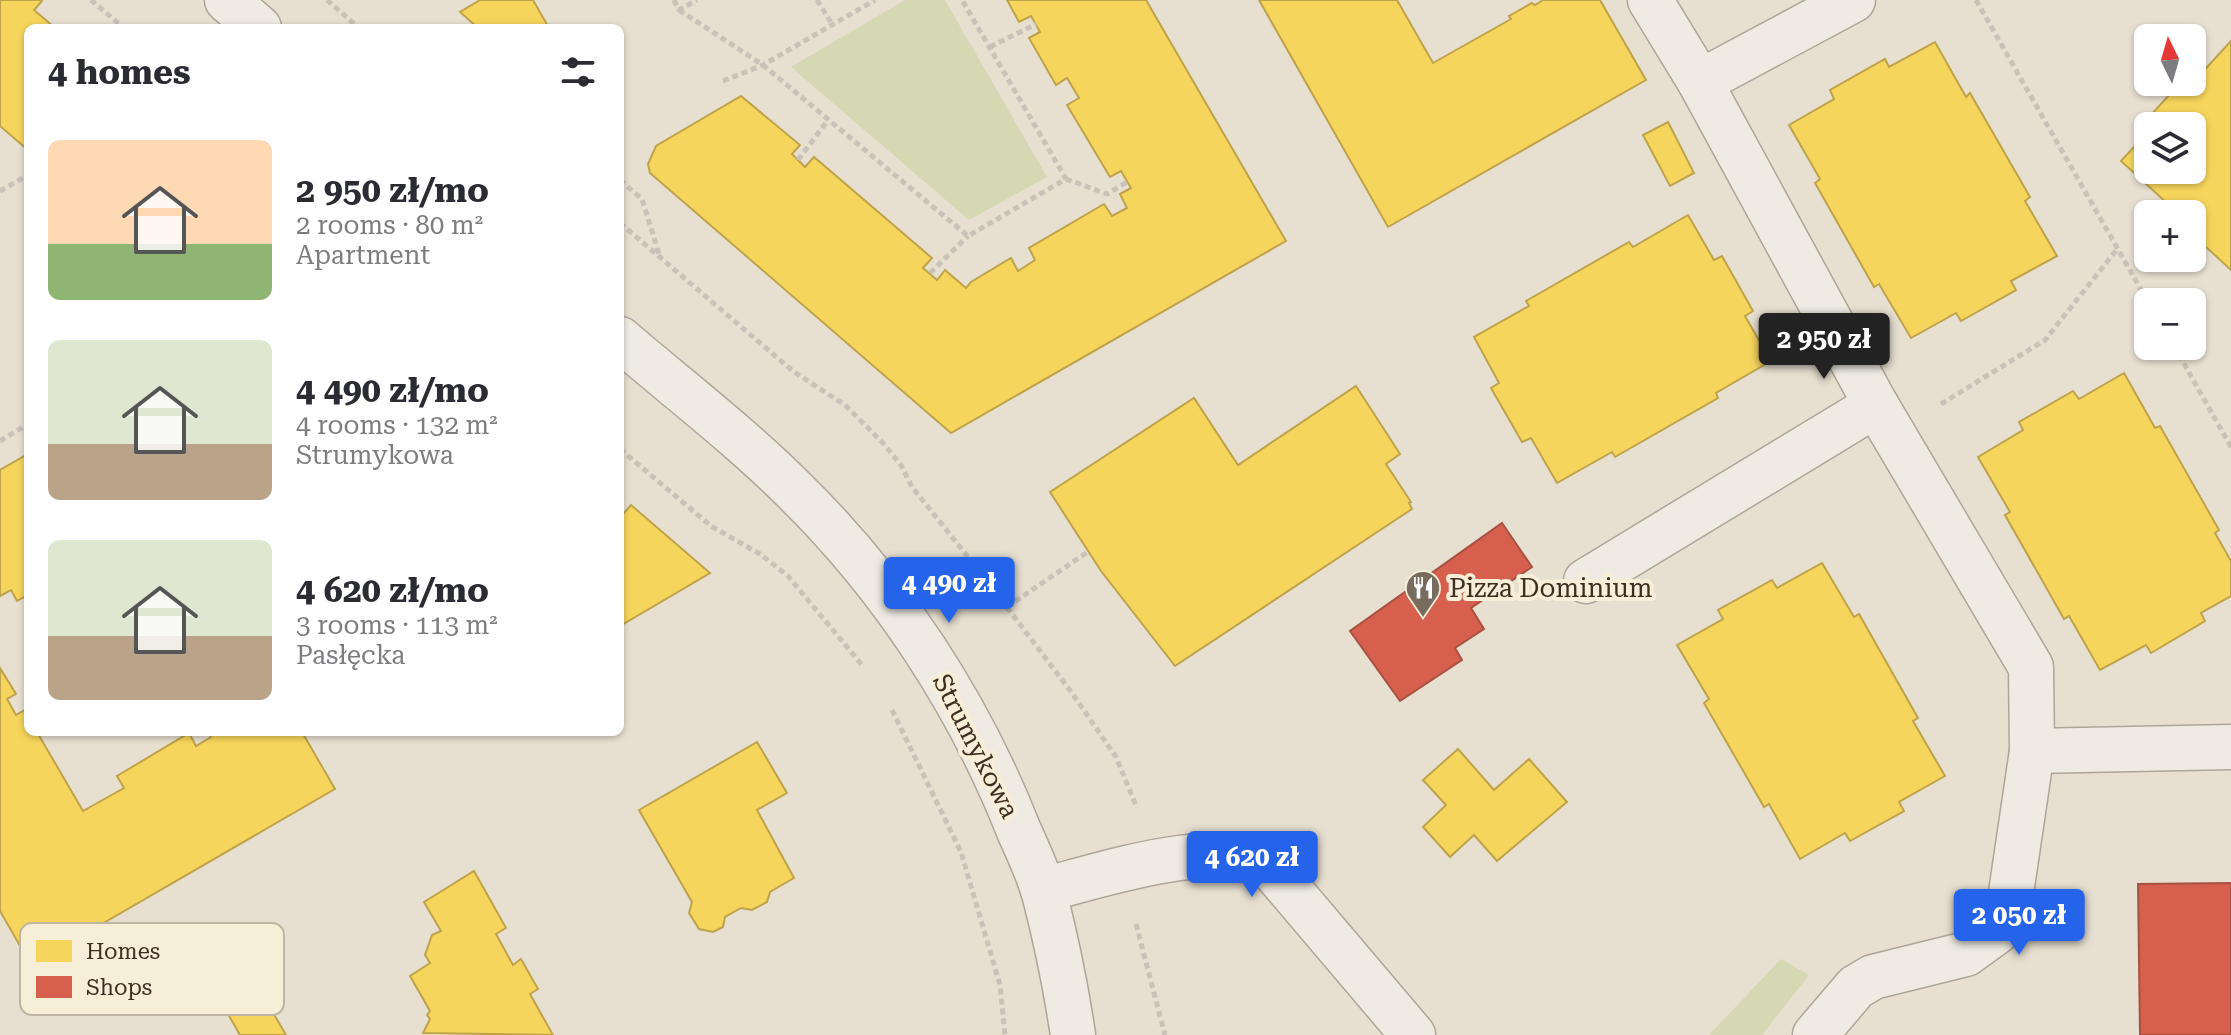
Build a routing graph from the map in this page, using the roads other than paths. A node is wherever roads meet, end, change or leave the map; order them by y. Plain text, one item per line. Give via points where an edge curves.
1 (227, 0) edge
2 (1650, 0) edge
3 (1853, 0) edge
4 (254, 24) edge
5 (1700, 82) junction
6 (624, 342) edge
7 (1885, 419) junction
8 (1586, 581) dead end
9 (2231, 747) edge
10 (2032, 751) junction
11 (1043, 890) junction
12 (1073, 1035) edge
13 (1413, 1035) edge
14 (1815, 1035) edge

1 - 4 street
2 - 5 street
3 - 5 street
5 - 7 street
6 - 11 street, Strumykowa via 792,488 867,569 957,701 1001,786
7 - 8 street
7 - 10 street via 2031,667
9 - 10 street
10 - 14 street via 2007,920 1966,954 1873,977 1856,987
11 - 12 street, Strumykowa
11 - 13 street via 1144,865 1225,854 1263,862

